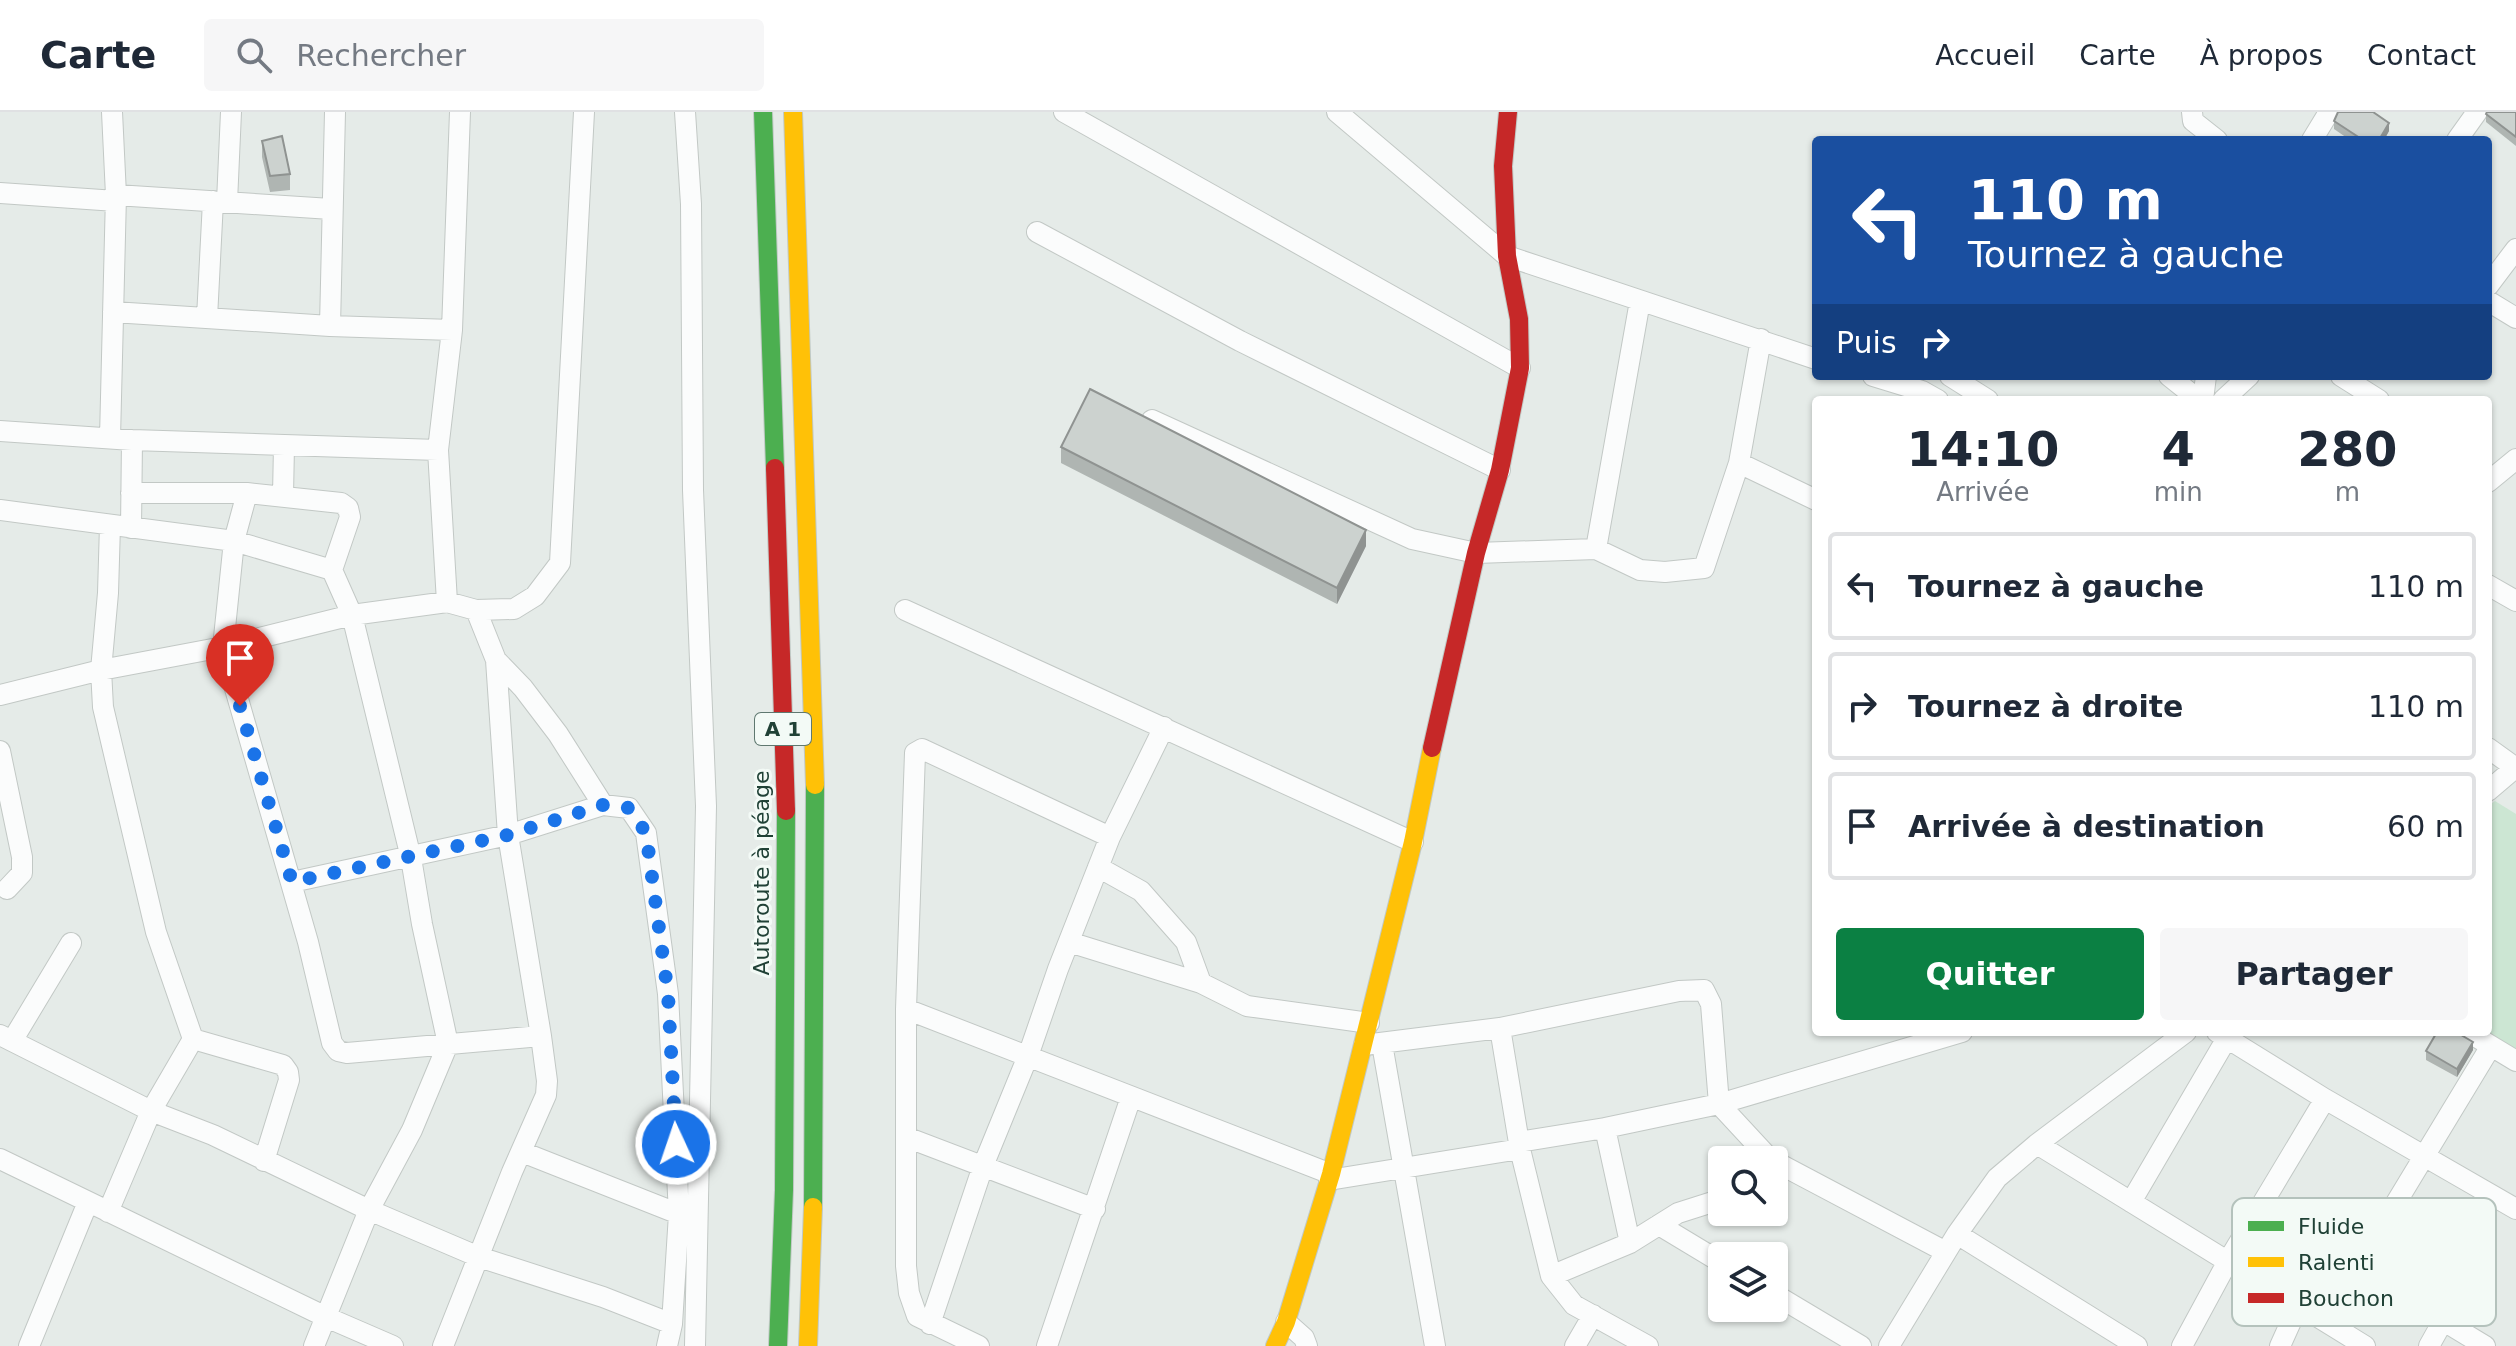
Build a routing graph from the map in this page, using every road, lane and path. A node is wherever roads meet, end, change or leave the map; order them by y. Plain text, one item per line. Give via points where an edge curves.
1 (112, 112) edge
2 (231, 112) edge
3 (335, 112) edge
4 (460, 112) edge
5 (584, 112) edge
6 (685, 112) edge
7 (763, 112) edge
8 (793, 112) edge
9 (1064, 112) edge
10 (1088, 112) edge
11 (1508, 112) edge
12 (2192, 112) edge
13 (2329, 112) edge
14 (2477, 112) edge
15 (1346, 116) edge
16 (1102, 135) junction
17 (2212, 136) edge
18 (2314, 136) edge
19 (2460, 136) edge
20 (0, 193) edge
21 (116, 198) junction
22 (220, 202) junction
23 (331, 209) junction
24 (1037, 232) dead end
25 (2516, 249) edge
26 (1507, 256) junction
27 (2492, 281) edge
28 (1640, 301) junction
29 (2492, 303) edge
30 (113, 312) junction
31 (207, 318) junction
32 (2516, 318) edge
33 (330, 326) junction
34 (452, 330) junction
35 (1761, 339) junction
36 (1812, 354) edge
37 (1520, 368) junction
38 (1886, 380) edge
39 (1956, 380) edge
40 (2174, 380) edge
41 (2245, 380) edge
42 (2347, 380) edge
43 (1931, 396) edge
44 (1982, 396) edge
45 (2196, 396) edge
46 (2227, 396) edge
47 (2373, 396) edge
48 (1152, 420) edge
49 (0, 431) edge
50 (110, 438) junction
51 (132, 440) junction
52 (284, 446) junction
53 (438, 450) junction
54 (2516, 459) edge
55 (1739, 463) junction
56 (1500, 470) junction
57 (2492, 473) edge
58 (131, 493) junction
59 (247, 493) junction
60 (283, 495) junction
61 (1812, 498) edge
62 (0, 510) edge
63 (120, 527) junction
64 (234, 541) junction
65 (1596, 549) junction
66 (1476, 553) junction
67 (332, 570) junction
68 (2492, 587) edge
69 (2516, 601) edge
70 (447, 602) junction
71 (476, 610) junction
72 (905, 610) dead end
73 (352, 615) junction
74 (223, 647) junction
75 (496, 660) junction
76 (101, 670) junction
77 (0, 695) edge
78 (1164, 727) junction
79 (0, 751) edge
80 (2492, 751) edge
81 (2516, 768) edge
82 (2492, 788) edge
83 (603, 805) junction
84 (508, 835) junction
85 (1110, 837) junction
86 (1413, 842) junction
87 (411, 858) junction
88 (1098, 867) junction
89 (292, 882) junction
90 (2, 891) edge
91 (1069, 942) junction
92 (71, 943) dead end
93 (1201, 983) junction
94 (906, 1009) junction
95 (1369, 1023) junction
96 (1500, 1028) junction
97 (541, 1036) junction
98 (1948, 1036) edge
99 (2176, 1036) edge
100 (2221, 1036) edge
101 (2224, 1036) edge
102 (2475, 1036) edge
103 (6, 1038) edge
104 (193, 1039) junction
105 (448, 1044) junction
106 (1373, 1045) junction
107 (2491, 1046) junction
108 (1028, 1056) junction
109 (2516, 1061) edge
110 (1131, 1097) junction
111 (2325, 1099) junction
112 (1719, 1104) junction
113 (151, 1111) junction
114 (1605, 1128) junction
115 (906, 1137) junction
116 (2037, 1144) junction
117 (1520, 1146) junction
118 (1757, 1146) edge
119 (522, 1152) junction
120 (2425, 1155) junction
121 (0, 1159) edge
122 (264, 1161) junction
123 (983, 1166) junction
124 (1404, 1168) junction
125 (1788, 1168) edge
126 (1330, 1177) junction
127 (2266, 1198) edge
128 (2399, 1198) edge
129 (88, 1202) junction
130 (2131, 1202) junction
131 (1708, 1203) edge
132 (1095, 1209) junction
133 (2516, 1209) edge
134 (369, 1210) junction
135 (108, 1212) junction
136 (679, 1214) junction
137 (1659, 1225) junction
138 (1630, 1243) junction
139 (1952, 1243) junction
140 (2232, 1254) edge
141 (1708, 1255) edge
142 (479, 1257) junction
143 (2228, 1261) junction
144 (2232, 1263) edge
145 (1551, 1276) junction
146 (1788, 1302) edge
147 (1593, 1315) junction
148 (326, 1317) junction
149 (1286, 1322) junction
150 (672, 1324) junction
151 (930, 1324) junction
152 (2289, 1326) edge
153 (2334, 1326) edge
154 (2440, 1326) edge
155 (2451, 1326) edge
156 (29, 1346) edge
157 (314, 1346) edge
158 (393, 1346) edge
159 (443, 1346) edge
160 (667, 1346) edge
161 (695, 1346) edge
162 (778, 1346) edge
163 (808, 1346) edge
164 (979, 1346) edge
165 (1047, 1346) edge
166 (1275, 1346) edge
167 (1307, 1346) edge
168 (1435, 1346) edge
169 (1575, 1346) edge
170 (1648, 1346) edge
171 (1861, 1346) edge
172 (1889, 1346) edge
173 (2137, 1346) edge
174 (2182, 1346) edge
175 (2280, 1346) edge
176 (2365, 1346) edge
177 (2429, 1346) edge
178 (2485, 1346) edge

1 - 21 street
2 - 22 street
3 - 23 street
4 - 34 street
5 - 71 street via 560,563 535,596 514,609
6 - 161 street via 706,806
7 - 162 main road, Autoroute à péage / A 1 via 787,835
8 - 163 main road, A 1 via 817,837
9 - 16 street
10 - 16 street
11 - 26 main road via 1503,166
12 - 17 street via 2193,121
13 - 18 street
14 - 19 street
15 - 26 street
16 - 37 street
20 - 21 street
21 - 22 street
21 - 30 street
22 - 23 street
22 - 31 street
23 - 33 street
24 - 56 street via 1240,341
25 - 27 street
26 - 28 street
26 - 37 main road via 1519,319
28 - 35 street
28 - 65 street
29 - 32 street
30 - 31 street
30 - 50 street
31 - 33 street
33 - 34 street
34 - 53 street
35 - 36 street
35 - 55 street
37 - 56 main road
38 - 43 street
39 - 44 street
40 - 45 street
41 - 46 street
42 - 47 street
48 - 66 street via 1412,539
49 - 50 street
50 - 51 street
51 - 52 street
51 - 58 street
52 - 53 street
52 - 60 street
53 - 70 street
54 - 57 street
55 - 61 street
55 - 65 street via 1704,568 1640,570
56 - 66 main road
58 - 59 street
58 - 63 street
59 - 60 street
59 - 64 street
60 - 67 street via 348,508 350,517
62 - 63 street
63 - 64 street
63 - 76 street
64 - 67 street
64 - 74 street
65 - 66 street
66 - 86 main road
67 - 73 street
68 - 69 street
70 - 71 street
70 - 73 street
71 - 75 street
72 - 78 street
73 - 74 street
73 - 87 street
74 - 76 street
74 - 89 street
75 - 83 street via 558,734
75 - 84 street
76 - 77 street
76 - 104 street via 103,707 156,932
78 - 85 street
78 - 86 street
79 - 90 street via 22,857 22,873
80 - 81 street
81 - 82 street
83 - 84 street
83 - 136 street via 629,808 646,833 668,994
84 - 87 street
84 - 97 street
85 - 88 street
85 - 94 street via 917,750
86 - 95 main road
87 - 89 street
87 - 105 street
88 - 91 street
88 - 93 street via 1150,901 1186,942
89 - 105 street via 338,1051
91 - 93 street
91 - 108 street
92 - 103 street
93 - 95 street via 1247,1006
94 - 108 street
94 - 115 street
95 - 106 main road
96 - 106 street
96 - 112 street via 1704,990 1711,1004
96 - 117 street
97 - 105 street
97 - 119 street via 546,1095
98 - 112 street
99 - 116 street
100 - 130 street
101 - 111 street
102 - 107 street
103 - 113 street
104 - 113 street
104 - 122 street via 283,1065 288,1072
105 - 134 street via 412,1130
106 - 124 street
106 - 126 main road
107 - 109 street
107 - 120 street
108 - 110 street
108 - 123 street
110 - 126 street
110 - 132 street
111 - 120 street
111 - 127 street
112 - 114 street
112 - 118 street
113 - 122 street
113 - 135 street
114 - 117 street
114 - 138 street
115 - 123 street
115 - 151 street via 909,1293 917,1316
116 - 130 street
116 - 139 street via 1997,1178
117 - 124 street
117 - 145 street
119 - 136 street
119 - 142 street
120 - 128 street
120 - 133 street
121 - 129 street
122 - 134 street
123 - 132 street
123 - 151 street
124 - 126 street
124 - 168 street
125 - 139 street
126 - 149 main road
129 - 135 street
129 - 156 street
130 - 143 street
131 - 137 street
132 - 165 street
134 - 142 street
134 - 148 street
135 - 148 street
136 - 150 street
137 - 138 street
137 - 141 street
138 - 145 street
139 - 172 street
139 - 173 street
140 - 143 street
142 - 150 street
142 - 159 street
143 - 144 street
143 - 174 street
145 - 147 street via 1574,1305
146 - 171 street
147 - 169 street
147 - 170 street
148 - 157 street
148 - 158 street
149 - 166 main road
149 - 167 street
150 - 160 street
151 - 164 street
152 - 175 street
153 - 176 street
154 - 177 street
155 - 178 street

